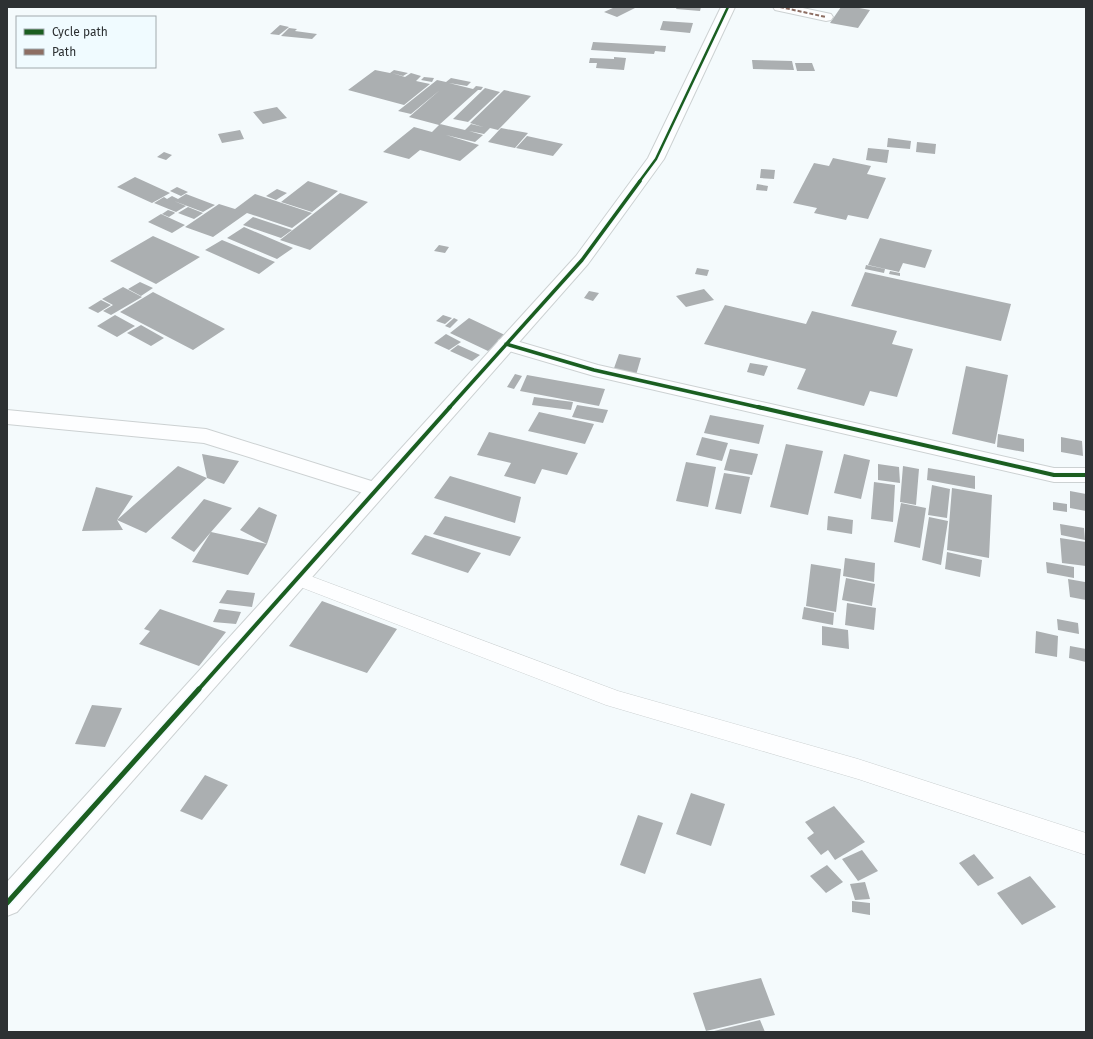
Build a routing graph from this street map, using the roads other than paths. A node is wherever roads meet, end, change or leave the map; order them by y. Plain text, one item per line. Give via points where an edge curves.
1 (728, 7) edge
2 (780, 7) edge
3 (826, 17) dead end
4 (506, 344) junction
5 (7, 417) edge
6 (1086, 475) edge
7 (376, 490) junction
8 (297, 578) junction
9 (1086, 844) edge
10 (7, 903) edge

1 - 4 street via 656,159 582,260
2 - 3 street
4 - 6 street via 594,370 1047,474
4 - 7 street
5 - 7 street via 206,436
7 - 8 street
8 - 9 lane via 614,699 858,769
8 - 10 street

